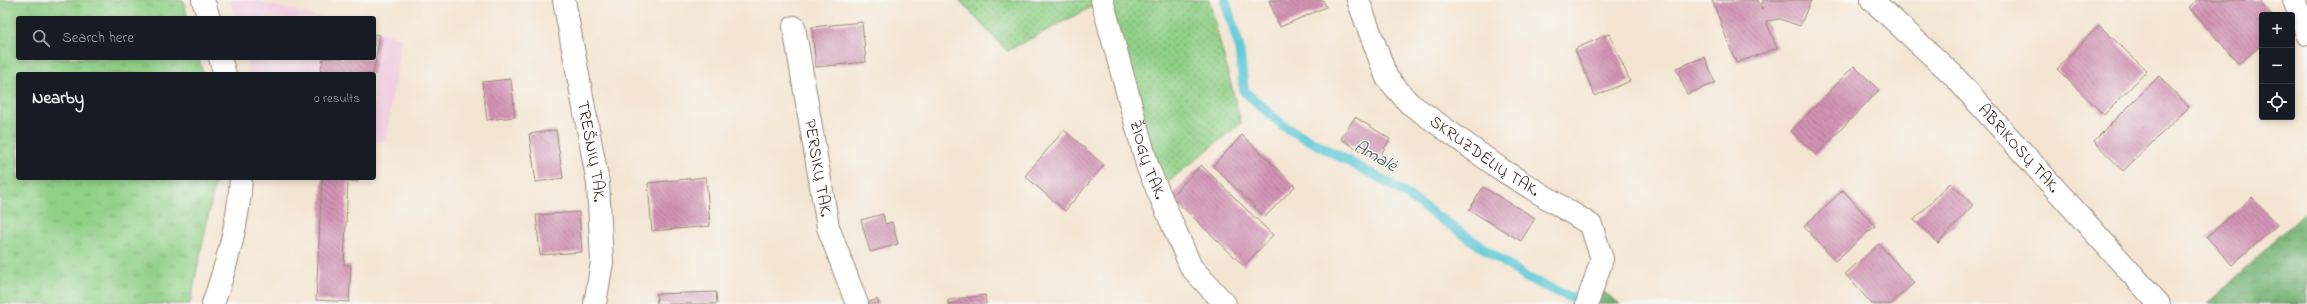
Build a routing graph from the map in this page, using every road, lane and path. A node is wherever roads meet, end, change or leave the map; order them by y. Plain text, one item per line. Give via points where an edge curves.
1 (204, 0) edge
2 (564, 0) edge
3 (1102, 0) edge
4 (1358, 0) edge
5 (1872, 0) edge
6 (2294, 0) edge
7 (208, 16) edge
8 (794, 27) dead end
9 (2307, 34) edge
10 (220, 60) edge
11 (224, 72) edge
12 (241, 180) edge
13 (213, 304) edge
14 (594, 304) edge
15 (857, 304) edge
16 (1225, 304) edge
17 (1587, 304) edge
18 (2159, 304) edge

1 - 7 street
2 - 14 street, TREŠNIŲ TAK. via 598,183 602,262
3 - 16 street, ŽIOGŲ TAK. via 1148,168 1191,267
4 - 17 street, SKRUZDĖLIŲ TAK. via 1387,78 1409,103 1502,170 1591,225 1602,259
5 - 18 street, ABRIKOSŲ TAK. via 1952,74
6 - 9 street
8 - 15 street, PERSIKŲ TAK. via 828,227
10 - 11 street
12 - 13 street via 233,237

